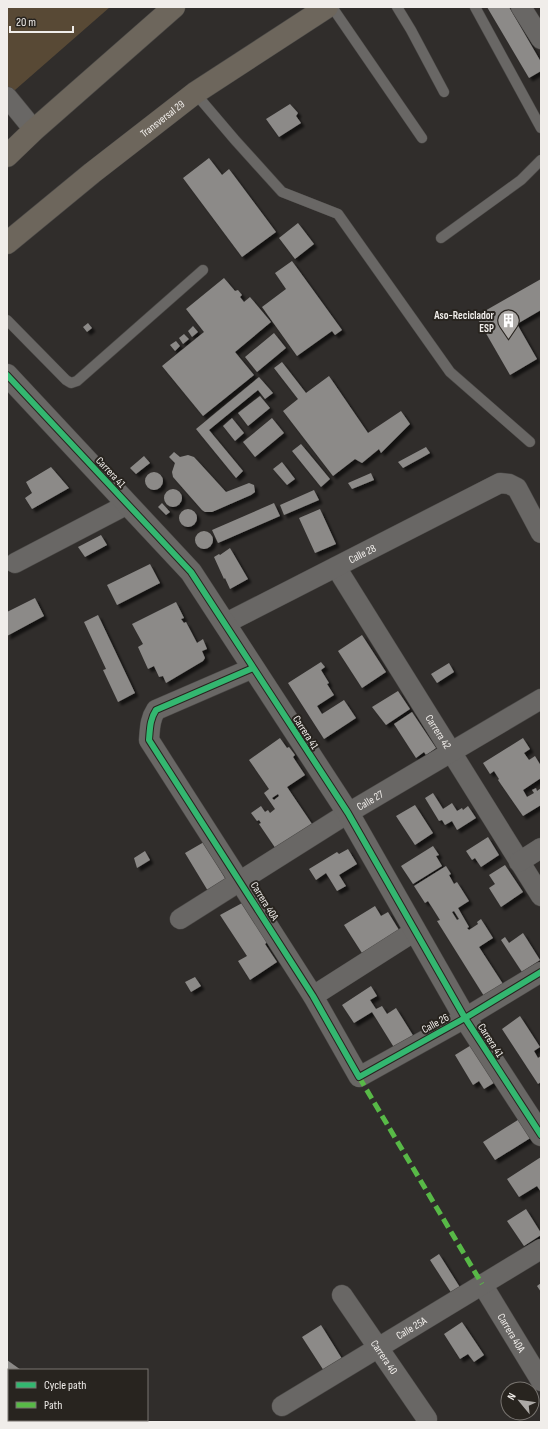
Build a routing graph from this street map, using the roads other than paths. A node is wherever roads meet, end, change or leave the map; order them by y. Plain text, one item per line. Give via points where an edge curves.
1 (174, 7) edge
2 (327, 7) edge
3 (332, 7) edge
4 (397, 7) edge
5 (475, 7) edge
6 (521, 7) edge
7 (541, 39) edge
8 (444, 92) dead end
9 (195, 93) junction
10 (7, 97) edge
11 (541, 128) edge
12 (34, 130) junction
13 (422, 138) dead end
14 (7, 156) edge
15 (541, 160) edge
16 (441, 238) dead end
17 (7, 243) edge
18 (203, 270) dead end
19 (7, 320) edge
20 (7, 375) edge
21 (530, 442) dead end
22 (128, 504) junction
23 (541, 533) edge
24 (15, 563) dead end
25 (336, 567) junction
26 (224, 624) junction
27 (252, 668) junction
28 (541, 699) edge
29 (451, 752) junction
30 (348, 813) junction
31 (541, 848) edge
32 (519, 862) junction
33 (240, 881) junction
34 (541, 896) edge
35 (180, 919) dead end
36 (415, 930) junction
37 (541, 972) edge
38 (313, 996) junction
39 (465, 1018) junction
40 (359, 1077) joint
41 (541, 1135) edge
42 (541, 1249) edge
43 (482, 1284) junction
44 (342, 1295) dead end
45 (377, 1348) junction
46 (541, 1381) edge
47 (282, 1406) dead end
48 (426, 1419) dead end

1 - 12 highway
2 - 9 highway, Transversal 29
3 - 13 lane
4 - 8 lane
5 - 11 lane
6 - 7 street
9 - 17 highway, Transversal 29
9 - 21 lane via 282,192 338,214 450,372
10 - 12 street
12 - 14 highway
15 - 16 lane via 521,180
18 - 19 lane via 72,383 66,380
20 - 22 street, Carrera 41
22 - 24 street
22 - 26 street, Carrera 41 via 191,572
23 - 25 street, Calle 28 via 517,488 500,483
25 - 26 street, Calle 28
25 - 29 street, Carrera 42
26 - 27 street, Carrera 41
27 - 30 street, Carrera 41
27 - 33 street, Carrera 40A via 156,710 151,721 149,740
28 - 29 street, Calle 27
29 - 30 street, Calle 27
29 - 32 street, Carrera 42
30 - 33 street, Calle 27
30 - 36 street, Carrera 41
31 - 32 street
32 - 34 street, Carrera 42
33 - 35 street, Calle 27
33 - 38 street, Carrera 40A
36 - 38 street
36 - 39 street, Carrera 41
37 - 39 street, Calle 26
38 - 40 street, Carrera 40A
39 - 40 street, Calle 26
39 - 41 street, Carrera 41
42 - 43 street, Calle 25A
43 - 45 street, Calle 25A
43 - 46 street, Carrera 40A
44 - 45 street, Carrera 40
45 - 47 street, Calle 25A
45 - 48 street, Carrera 40

